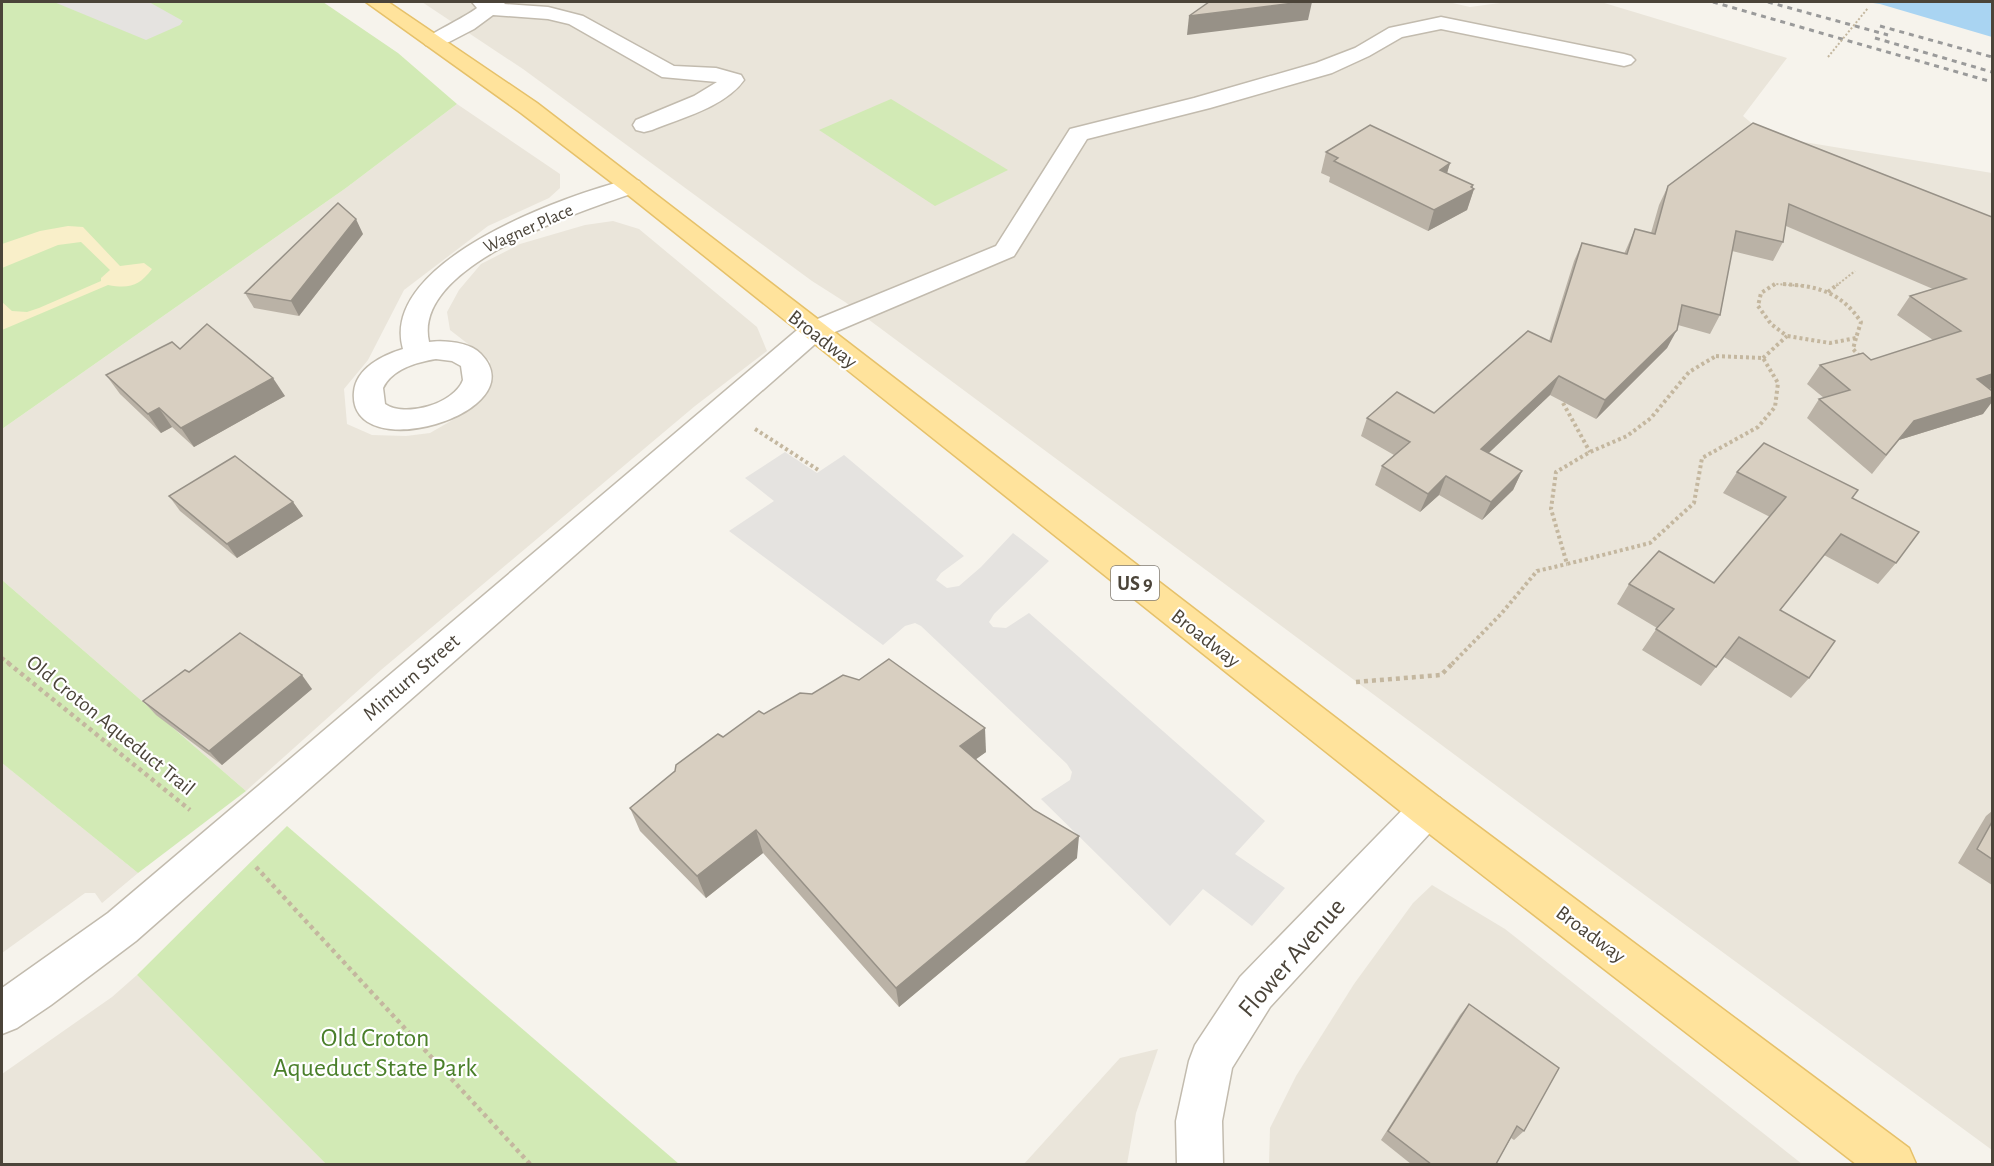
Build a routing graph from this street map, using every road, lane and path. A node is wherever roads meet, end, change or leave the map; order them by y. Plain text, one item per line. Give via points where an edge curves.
1 (376, 2) edge
2 (489, 4) edge
3 (1868, 8) dead end
4 (433, 41) junction
5 (1828, 57) dead end
6 (1624, 60) dead end
7 (644, 125) dead end
8 (631, 186) junction
9 (1855, 271) dead end
10 (1828, 292) junction
11 (813, 331) junction
12 (1787, 336) junction
13 (1856, 338) junction
14 (418, 352) dead end
15 (1763, 358) junction
16 (1868, 366) edge
17 (1563, 403) edge
18 (754, 428) dead end
19 (1590, 452) junction
20 (820, 471) dead end
21 (1566, 564) junction
22 (2, 658) edge
23 (1356, 682) dead end
24 (1427, 810) junction
25 (199, 818) dead end
26 (250, 860) dead end
27 (2, 1013) edge
28 (530, 1164) edge
29 (1200, 1164) edge
30 (1893, 1164) edge

1 - 4 main road, Broadway / US 9
2 - 4 street via 453,33
2 - 7 street via 576,20 670,72 716,74 733,80 705,99
3 - 5 path, bridge
4 - 8 main road, Broadway / US 9
6 - 11 street, Minturn Street via 1442,23 1396,32 1324,68 1078,135 1005,250
8 - 11 main road, Broadway / US 9
8 - 14 street, Wagner Place via 534,221 482,247 437,284 420,308 414,330
9 - 10 path
10 - 12 path via 1776,284 1761,293 1758,306 1771,324
10 - 13 path via 1849,304 1861,322
11 - 24 main road, Broadway / US 9
11 - 27 street, Minturn Street via 122,927
12 - 13 path via 1830,344
12 - 15 path
13 - 16 path via 1853,349
15 - 19 path via 1716,356 1689,372 1651,418 1627,436
15 - 21 path via 1778,383 1775,407 1758,428 1702,458 1694,503 1650,543
17 - 19 path
18 - 20 path
19 - 21 path via 1556,472 1551,509
21 - 23 path via 1537,571 1441,675
22 - 25 path, Old Croton Aqueduct Trail
24 - 29 street, Flower Avenue via 1255,992 1211,1060 1199,1121
24 - 30 main road, Broadway / US 9
26 - 28 path

